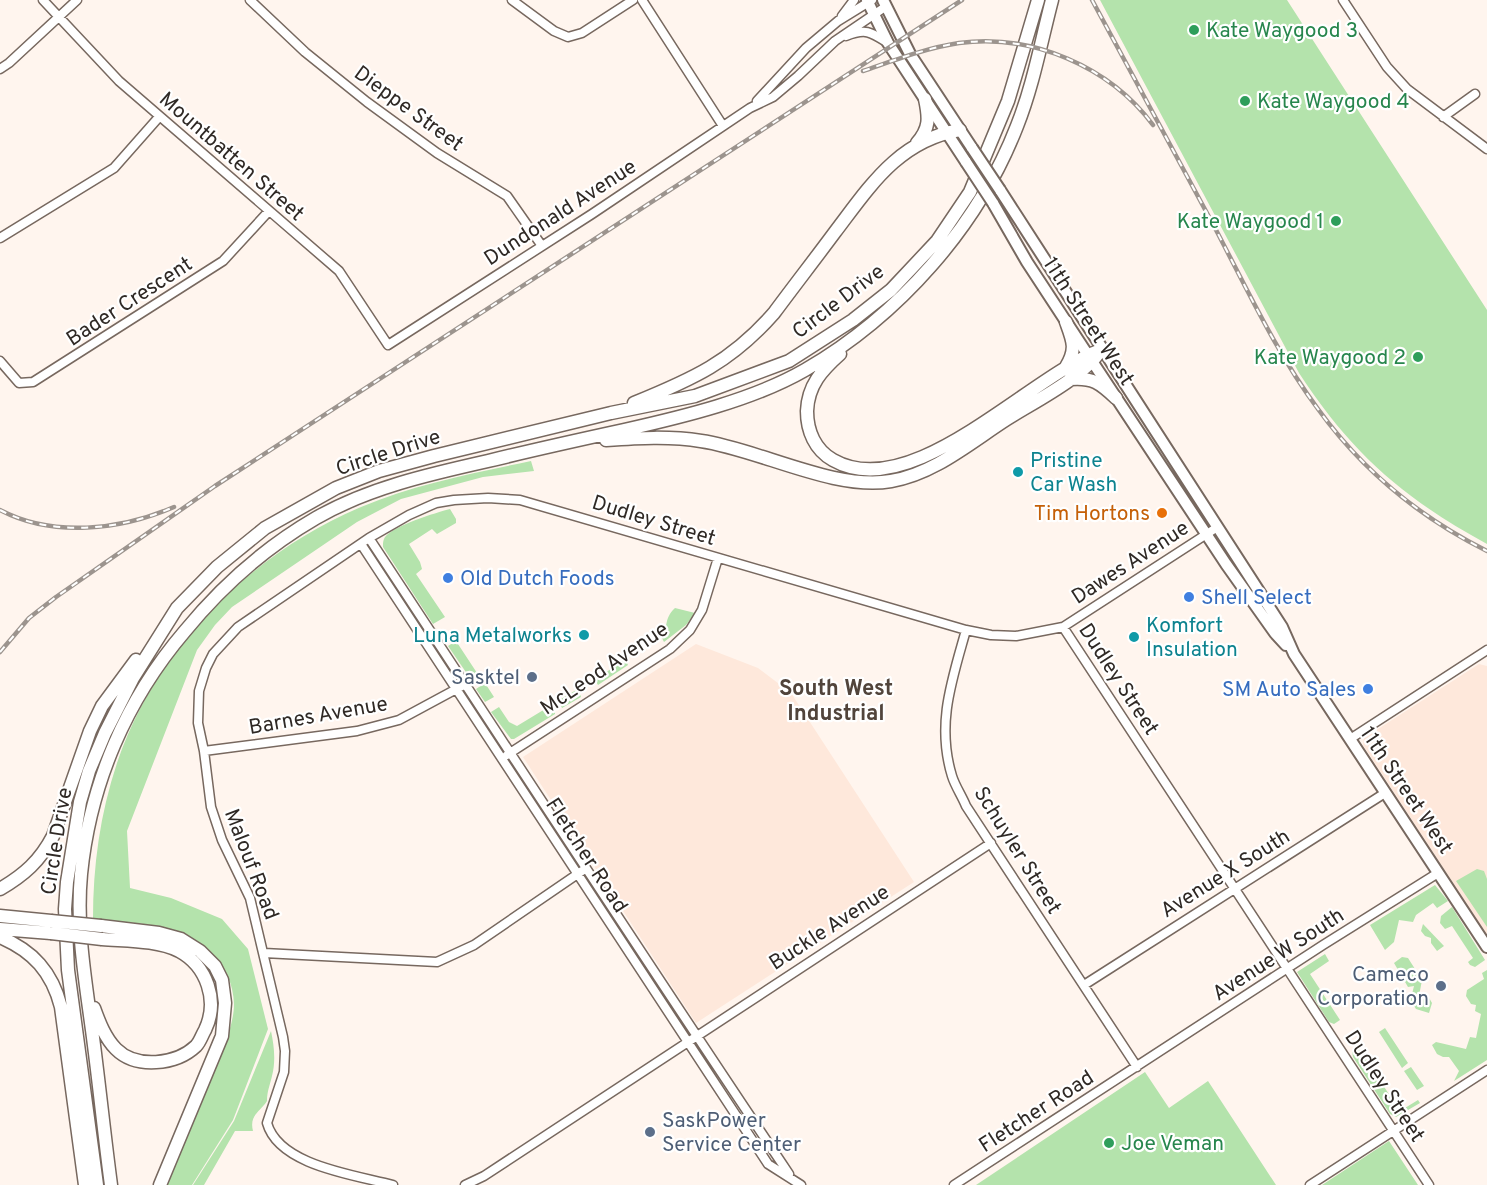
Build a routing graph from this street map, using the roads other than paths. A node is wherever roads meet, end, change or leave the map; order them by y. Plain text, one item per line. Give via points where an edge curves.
1 (43, 0) edge
2 (77, 0) edge
3 (250, 0) edge
4 (512, 0) edge
5 (633, 0) edge
6 (642, 0) edge
7 (854, 0) edge
8 (1038, 0) edge
9 (1052, 0) edge
10 (1343, 0) edge
11 (869, 1) edge
12 (884, 3) edge
13 (873, 15) junction
14 (59, 17) junction
15 (838, 21) junction
16 (835, 41) junction
17 (888, 43) junction
18 (0, 69) edge
19 (1475, 94) dead end
20 (925, 99) junction
21 (750, 108) junction
22 (159, 117) junction
23 (1443, 117) junction
24 (723, 126) junction
25 (960, 130) junction
26 (947, 132) junction
27 (914, 147) junction
28 (1487, 149) edge
29 (268, 212) junction
30 (0, 238) edge
31 (542, 246) junction
32 (878, 317) junction
33 (1066, 322) junction
34 (388, 345) joint
35 (1101, 350) junction
36 (1090, 358) junction
37 (0, 361) edge
38 (1068, 374) junction
39 (1116, 398) junction
40 (611, 413) junction
41 (572, 441) junction
42 (1216, 528) junction
43 (1206, 535) junction
44 (369, 538) junction
45 (361, 544) junction
46 (718, 558) junction
47 (177, 608) junction
48 (1063, 627) junction
49 (966, 630) junction
50 (1487, 650) edge
51 (1294, 654) junction
52 (461, 686) junction
53 (1350, 739) junction
54 (204, 751) junction
55 (511, 752) junction
56 (502, 758) junction
57 (1385, 793) junction
58 (991, 843) junction
59 (587, 867) junction
60 (1438, 873) junction
61 (578, 874) junction
62 (1234, 888) junction
63 (0, 889) edge
64 (0, 916) edge
65 (51, 927) junction
66 (0, 929) edge
67 (102, 932) junction
68 (0, 936) edge
69 (1487, 947) edge
70 (264, 953) junction
71 (83, 965) junction
72 (1287, 969) junction
73 (1084, 985) junction
74 (695, 1036) junction
75 (687, 1042) junction
76 (1137, 1067) junction
77 (1487, 1070) edge
78 (1393, 1131) junction
79 (790, 1177) junction
80 (85, 1185) edge
81 (97, 1185) edge
82 (111, 1185) edge
83 (160, 1185) edge
84 (393, 1185) edge
85 (465, 1185) edge
86 (801, 1185) edge
87 (954, 1185) edge
88 (1310, 1185) edge
89 (1429, 1185) edge

1 - 14 street, Mountbatten Street
2 - 14 street
3 - 31 street, Dieppe Street via 305,52 367,102 437,153 507,196
4 - 5 street via 568,37 582,33
6 - 24 street
7 - 15 street, Dundonald Avenue
8 - 40 highway, Circle Drive via 1008,101 970,192 937,241 891,290 789,361 695,396
9 - 32 highway, Circle Drive via 1022,113 1006,152 970,215 950,241 911,287
10 - 23 street via 1397,79
11 - 13 main road, 11th Street West
11 - 15 street, Dundonald Avenue
12 - 13 street, Dundonald Avenue
12 - 25 main road, 11th Street West via 910,54
13 - 16 street, Dundonald Avenue
13 - 17 main road, 11th Street West
14 - 18 street
14 - 22 street, Mountbatten Street
15 - 21 street, Dundonald Avenue via 806,48
16 - 17 street, Dundonald Avenue via 865,31
16 - 21 street, Dundonald Avenue via 773,96
17 - 20 main road, 11th Street West
19 - 23 street
20 - 26 main road, 11th Street West
20 - 27 highway via 930,119 925,134
21 - 24 street, Dundonald Avenue
22 - 29 street, Mountbatten Street
22 - 30 street via 114,168
23 - 28 street
24 - 31 street, Dundonald Avenue
25 - 26 highway
25 - 35 main road, 11th Street West, bridge
26 - 27 highway
26 - 33 main road, 11th Street West, bridge
27 - 40 highway via 877,177 758,332 717,364 687,381
29 - 34 street, Mountbatten Street via 339,271
29 - 37 street, Bader Crescent via 223,261 33,382 19,383
31 - 34 street, Dundonald Avenue
32 - 38 highway via 826,366 814,381 808,399 808,426 818,447 834,461 852,468 891,468 918,460
32 - 41 highway, Circle Drive via 804,371 769,388 680,417
33 - 36 main road, 11th Street West
33 - 38 highway via 1074,349
35 - 36 highway
35 - 42 main road, 11th Street West
36 - 38 highway
36 - 39 main road, 11th Street West
38 - 39 highway via 1096,381
38 - 41 highway via 953,454 916,474 893,481 845,480 702,441 657,437
39 - 43 main road, 11th Street West
40 - 47 highway, Circle Drive via 379,471 336,488 248,541
41 - 71 highway, Circle Drive via 437,473 353,500 316,518 265,553 214,598 160,660 126,717 106,764 94,800 81,873
42 - 43 street, Dawes Avenue
42 - 51 main road, 11th Street West via 1282,627
43 - 48 street, Dawes Avenue
43 - 51 main road, 11th Street West
44 - 45 street, Dudley Street
44 - 46 street, Dudley Street via 436,503 496,498 537,504
44 - 52 street, Fletcher Road
45 - 52 street, Fletcher Road
45 - 54 street, Malouf Road via 238,627 218,647 200,691 198,723
46 - 49 street, Dudley Street
46 - 55 street, McLeod Avenue via 702,610 690,630 670,649
47 - 63 highway via 102,706 47,849 33,866
47 - 81 highway, Circle Drive via 132,678 89,771 67,882 68,970
48 - 49 street, Dudley Street via 1016,636
48 - 62 street, Dudley Street
49 - 58 street, Schuyler Street via 947,697 944,735 952,777
50 - 53 street
51 - 53 main road, 11th Street West
52 - 54 street, Barnes Avenue via 399,720 357,731
52 - 55 street, Fletcher Road
52 - 56 street, Fletcher Road
53 - 57 main road, 11th Street West
54 - 70 street, Malouf Road via 215,822 250,898
55 - 56 street, McLeod Avenue
55 - 59 street, Fletcher Road
56 - 61 street, Fletcher Road
57 - 60 main road, 11th Street West
57 - 62 street, Avenue X South
58 - 73 street, Schuyler Street
58 - 74 street, Buckle Avenue
59 - 61 street
59 - 74 street, Fletcher Road
60 - 69 main road, 11th Street West
60 - 72 street, Avenue W South
61 - 70 street via 474,945 437,962
61 - 75 street, Fletcher Road
62 - 72 street, Dudley Street
62 - 73 street, Avenue X South
64 - 65 highway
65 - 66 highway
65 - 67 highway, bridge
67 - 71 highway via 165,946 191,958 210,988 211,1007 198,1045 182,1056 150,1062 129,1058 116,1049 99,1023
67 - 83 highway via 159,933 181,939 215,966 222,980 222,1036
68 - 80 highway via 32,956 56,987
70 - 84 street, Malouf Road via 285,1051 284,1072 267,1123 272,1136 305,1160
71 - 82 highway, Circle Drive
72 - 76 street, Avenue W South
72 - 78 street, Dudley Street
73 - 76 street, Schuyler Street
74 - 75 street, Buckle Avenue
74 - 79 street, Fletcher Road
75 - 79 street, Fletcher Road via 768,1164
75 - 85 street
76 - 87 street, Fletcher Road
77 - 78 street
78 - 88 street
78 - 89 street, Dudley Street
79 - 86 street, Fletcher Road

